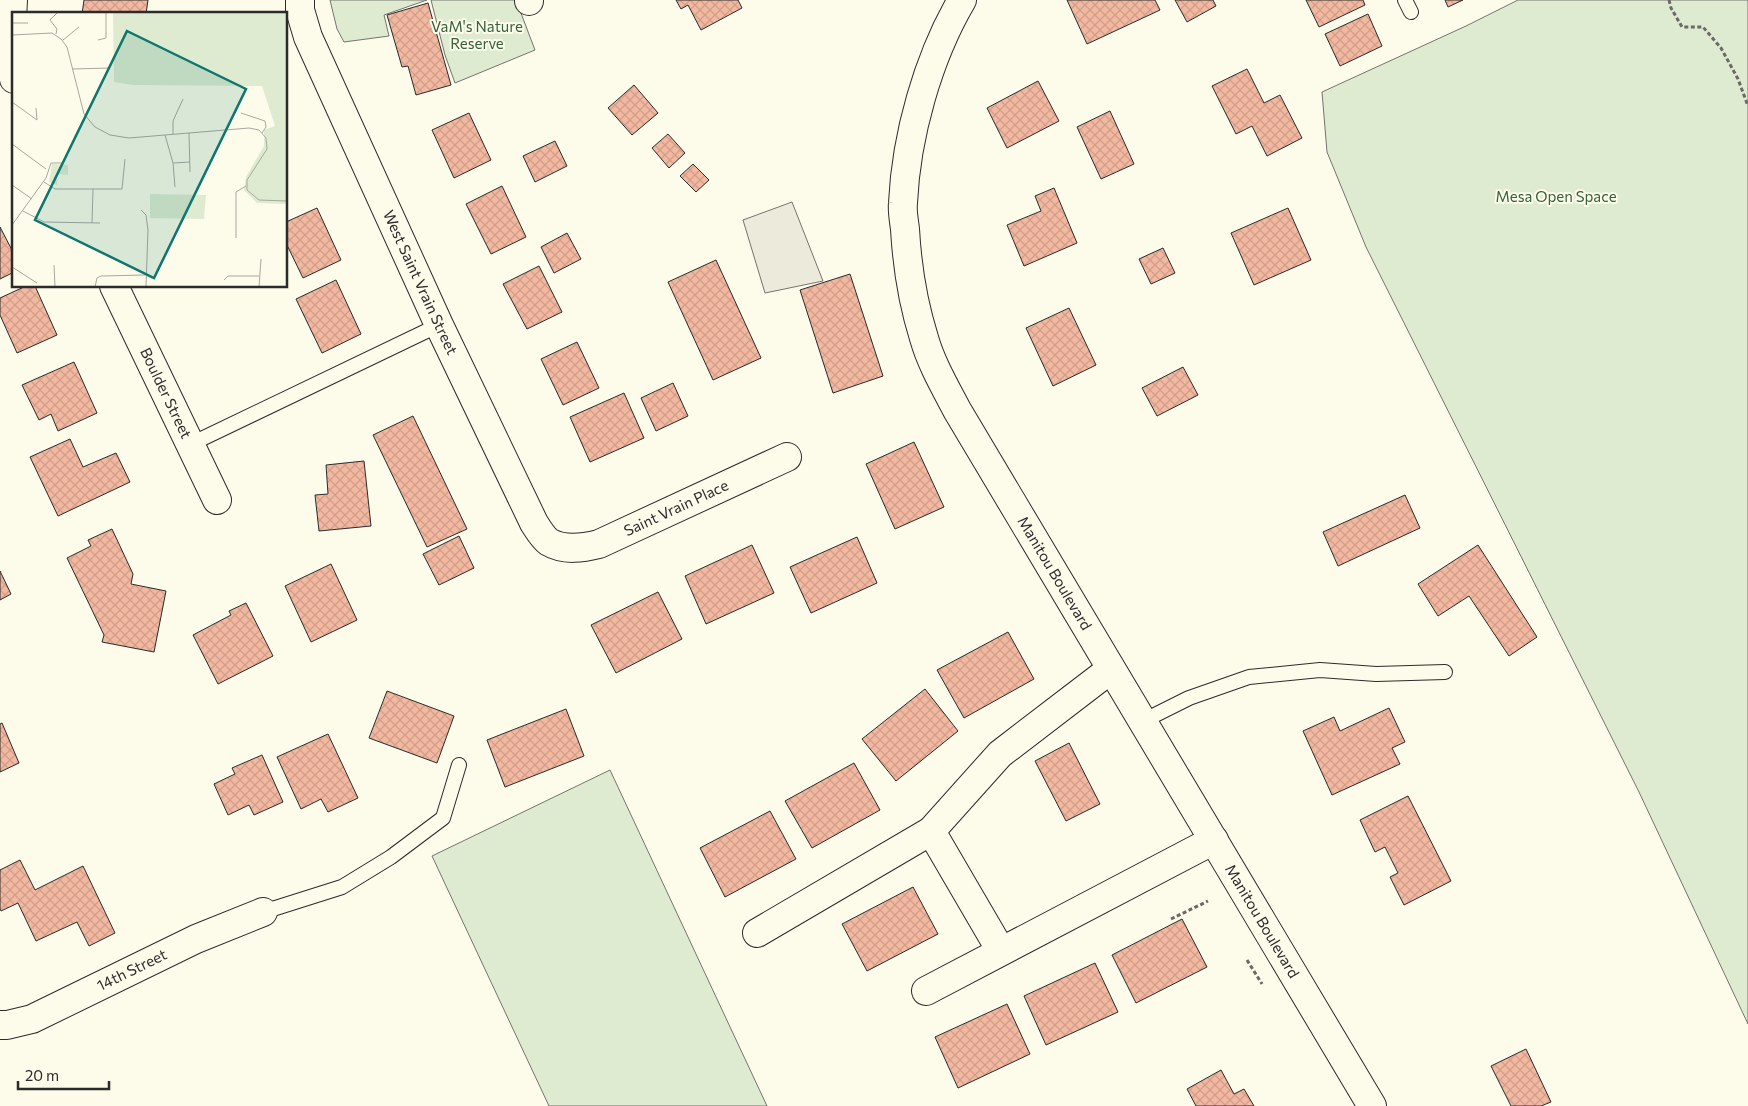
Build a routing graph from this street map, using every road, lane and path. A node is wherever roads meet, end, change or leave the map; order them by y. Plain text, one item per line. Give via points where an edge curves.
1 (300, 0) edge
2 (962, 0) edge
3 (1669, 0) edge
4 (12, 19) edge
5 (12, 68) edge
6 (1748, 106) edge
7 (115, 288) edge
8 (439, 325) junction
9 (191, 444) junction
10 (787, 457) dead end
11 (217, 500) dead end
12 (564, 548) joint
13 (1111, 669) junction
14 (1445, 672) dead end
15 (1143, 721) junction
16 (459, 765) dead end
17 (932, 831) junction
18 (1214, 840) junction
19 (1208, 901) dead end
20 (263, 912) joint
21 (1171, 918) dead end
22 (757, 933) dead end
23 (1001, 952) junction
24 (926, 991) dead end
25 (0, 1025) edge
26 (1372, 1106) edge

1 - 8 street, West Saint Vrain Street via 308,37
2 - 13 street, Manitou Boulevard via 949,22 931,68 917,113 908,160 902,204 914,296 924,338 957,410
3 - 6 path via 1682,27 1702,27 1721,48
4 - 5 street
7 - 9 street, Boulder Street
8 - 9 lane
8 - 12 street, West Saint Vrain Street via 534,523 548,541
9 - 11 street, Boulder Street
10 - 12 street, Saint Vrain Place via 599,544
13 - 15 street, Manitou Boulevard
13 - 17 street via 1000,754
14 - 15 lane via 1376,674 1320,670 1249,677 1189,698
15 - 18 street, Manitou Boulevard
16 - 20 lane via 443,818 391,857 342,887
17 - 22 street
17 - 23 street
18 - 23 street
18 - 26 street, Manitou Boulevard
19 - 21 path
20 - 25 street, 14th Street via 196,939 32,1020
23 - 24 street

